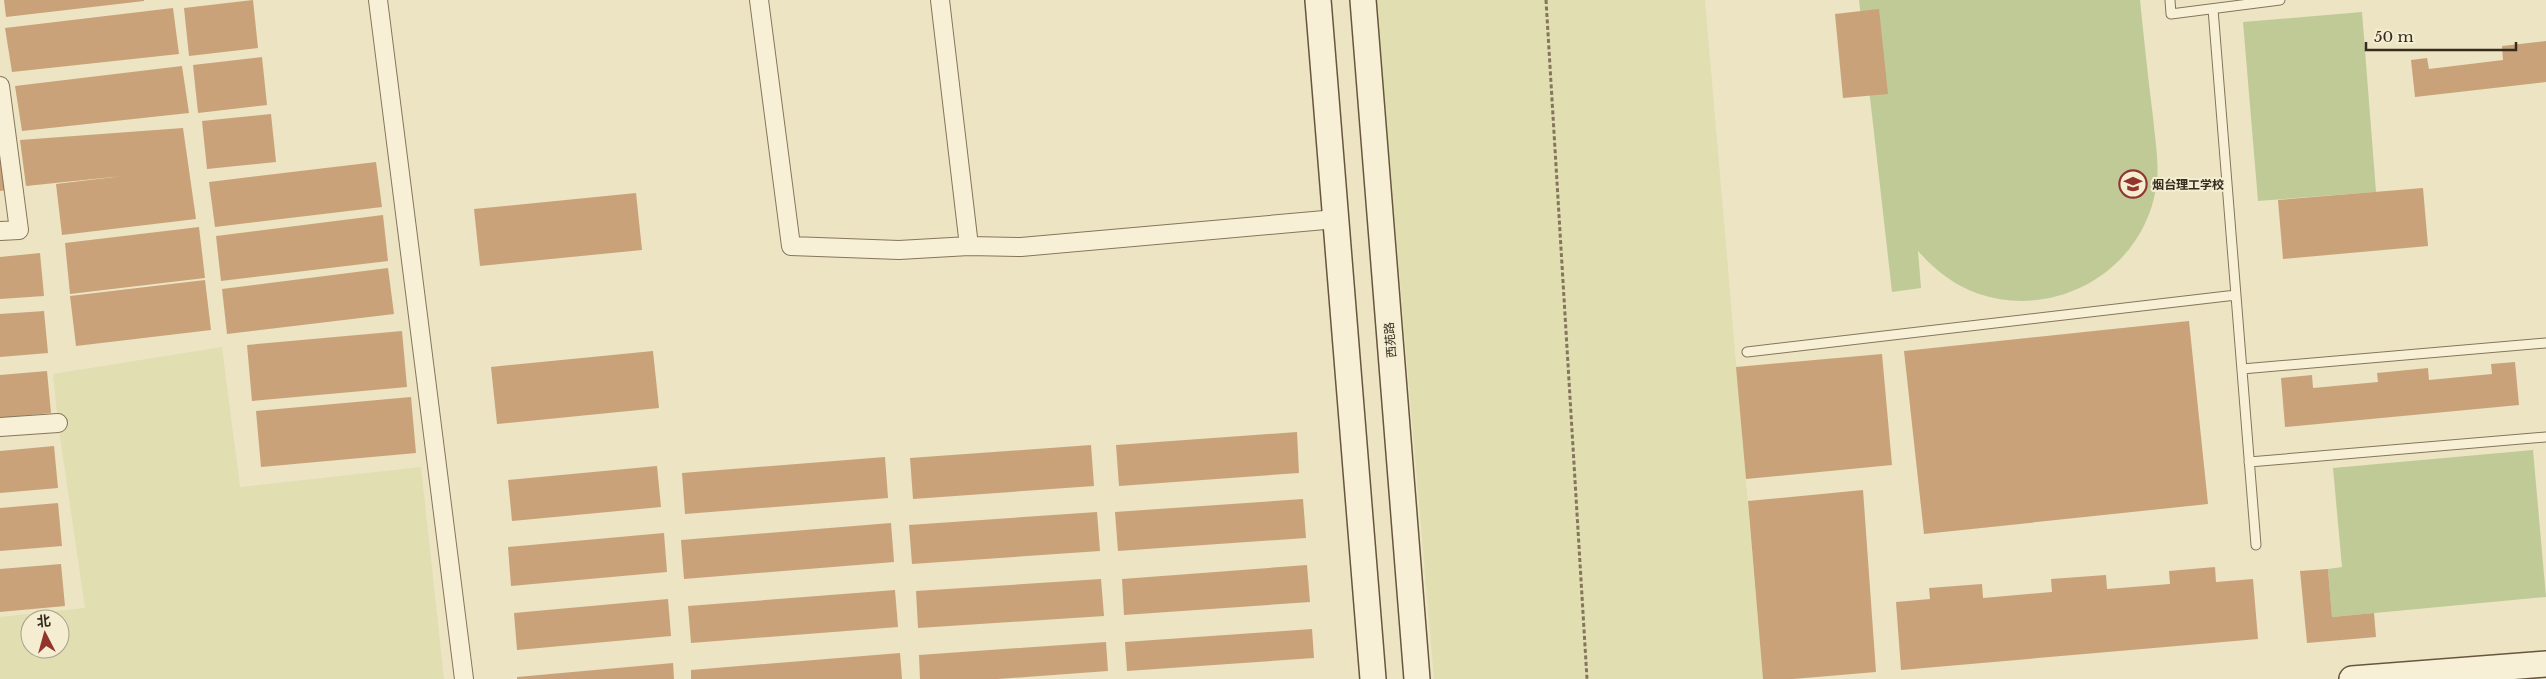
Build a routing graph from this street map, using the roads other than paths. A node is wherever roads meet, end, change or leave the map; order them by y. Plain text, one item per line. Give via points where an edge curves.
1 (378, 0) edge
2 (759, 0) edge
3 (940, 0) edge
4 (1318, 0) edge
5 (1363, 0) edge
6 (2170, 0) edge
7 (2280, 0) edge
8 (2213, 9) junction
9 (0, 86) edge
10 (1336, 219) junction
11 (0, 231) edge
12 (969, 246) junction
13 (2236, 295) junction
14 (2546, 343) edge
15 (1747, 352) dead end
16 (2242, 369) junction
17 (58, 423) dead end
18 (0, 427) edge
19 (2546, 437) edge
20 (2249, 462) junction
21 (2256, 545) dead end
22 (2546, 664) edge
23 (464, 679) edge
24 (1373, 679) edge
25 (1418, 679) edge
26 (2352, 679) edge

1 - 23 street
2 - 12 street via 791,246 899,250
3 - 12 street
4 - 10 main road
5 - 25 main road, 西苑路
6 - 8 lane via 2171,14
7 - 8 lane
8 - 13 lane
9 - 11 street via 19,230
10 - 12 street via 1021,247
10 - 24 main road
13 - 15 lane
13 - 16 lane
14 - 16 lane
16 - 20 lane
17 - 18 street
19 - 20 lane
20 - 21 lane
22 - 26 main road

